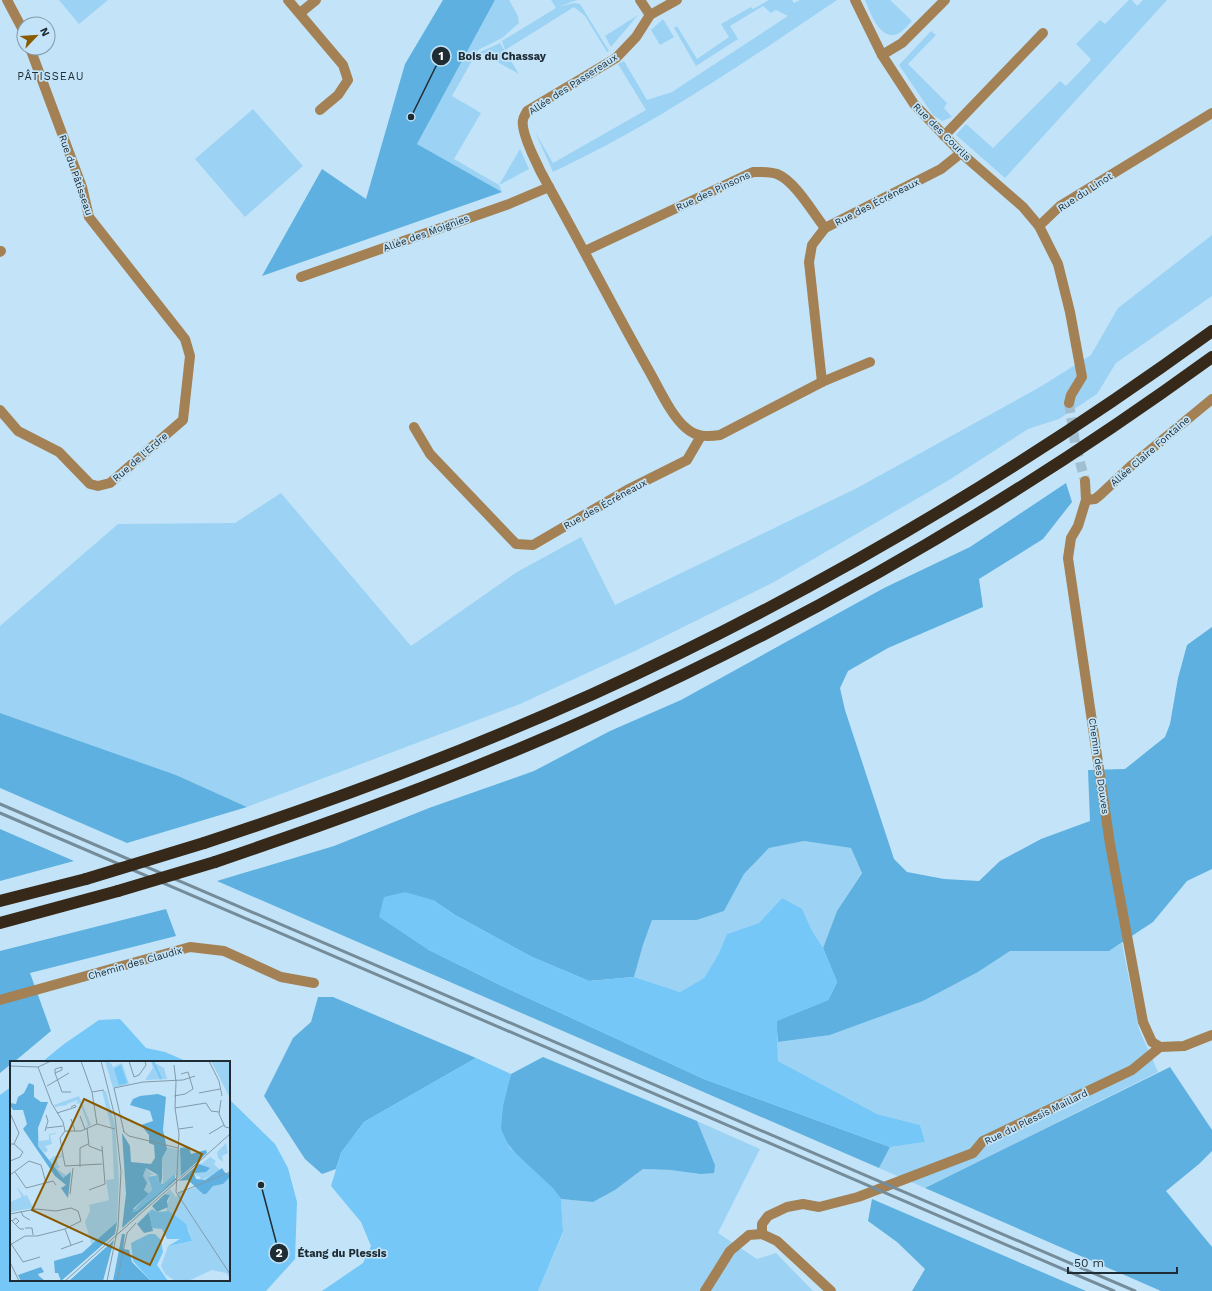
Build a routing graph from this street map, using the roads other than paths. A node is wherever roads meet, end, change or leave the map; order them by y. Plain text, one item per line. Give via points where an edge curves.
1 (6, 0) edge
2 (288, 0) edge
3 (316, 0) edge
4 (640, 0) edge
5 (677, 0) edge
6 (856, 0) edge
7 (945, 0) edge
8 (300, 13) junction
9 (650, 15) junction
10 (16, 18) edge
11 (1043, 33) dead end
12 (882, 55) junction
13 (33, 56) edge
14 (320, 110) dead end
15 (1212, 113) edge
16 (944, 136) junction
17 (961, 153) junction
18 (549, 188) junction
19 (1039, 226) junction
20 (825, 228) junction
21 (585, 251) junction
22 (301, 277) dead end
23 (161, 307) joint
24 (1212, 331) edge
25 (1212, 357) edge
26 (870, 362) dead end
27 (822, 382) junction
28 (1212, 399) edge
29 (1069, 403) tunnel mouth
30 (0, 410) edge
31 (414, 427) dead end
32 (701, 436) junction
33 (1085, 481) tunnel mouth
34 (1086, 500) junction
35 (0, 901) edge
36 (0, 923) edge
37 (314, 983) dead end
38 (0, 1000) edge
39 (1212, 1035) edge
40 (1160, 1047) junction
41 (762, 1234) junction
42 (705, 1291) edge
43 (831, 1291) edge

1 - 10 street
2 - 8 street
3 - 8 street
4 - 9 street
5 - 9 street, Allée des Passereaux
6 - 12 street, Rue des Courlis
7 - 12 street via 902,43
8 - 14 street via 344,65 348,80 338,95
9 - 18 street, Allée des Passereaux via 636,37 616,58 527,111 523,129
11 - 16 street
12 - 16 street, Rue des Courlis via 914,104
13 - 23 street, Rue du Pâtisseau via 82,187 89,217
15 - 19 street, Rue du Linot via 1060,206
16 - 17 street, Rue des Courlis
17 - 19 street, Rue des Courlis via 1023,207
17 - 20 street, Rue des Écréneaux via 941,169
18 - 21 street
18 - 22 street, Allée des Moignies
19 - 29 street via 1058,264 1082,377
20 - 21 street, Rue des Pinsons via 790,182 778,174 753,172
20 - 27 street, Rue des Écréneaux via 812,245 809,262
21 - 32 street via 624,327 675,415 685,427
23 - 30 street, Rue de l'Erdre via 185,339 190,356 183,420 110,483 98,486 90,484 60,452 18,431
24 - 35 highway, bridge via 1098,411 989,482 862,556 735,625 594,693 462,750 320,804 204,843
25 - 36 highway, bridge via 1094,439 976,515 839,594 600,714 474,768 316,828 215,862
26 - 27 street
27 - 32 street via 720,435
28 - 34 street, Allée Claire Fontaine via 1100,495
31 - 32 street, Rue des Écréneaux via 430,454 516,544 533,545 627,490 687,460
33 - 34 street, Chemin des Douves
34 - 40 street, Chemin des Douves via 1078,526 1071,538 1068,558 1110,844 1143,1022 1152,1042
37 - 38 street, Chemin des Claudix via 281,977 224,951 190,947
39 - 40 street via 1184,1046
40 - 41 street, Rue du Plessis Maillard via 1132,1070 983,1141 973,1153 858,1197 819,1207 803,1204 787,1207 768,1216 762,1224
41 - 42 street via 749,1236 730,1250
41 - 43 street via 777,1241

